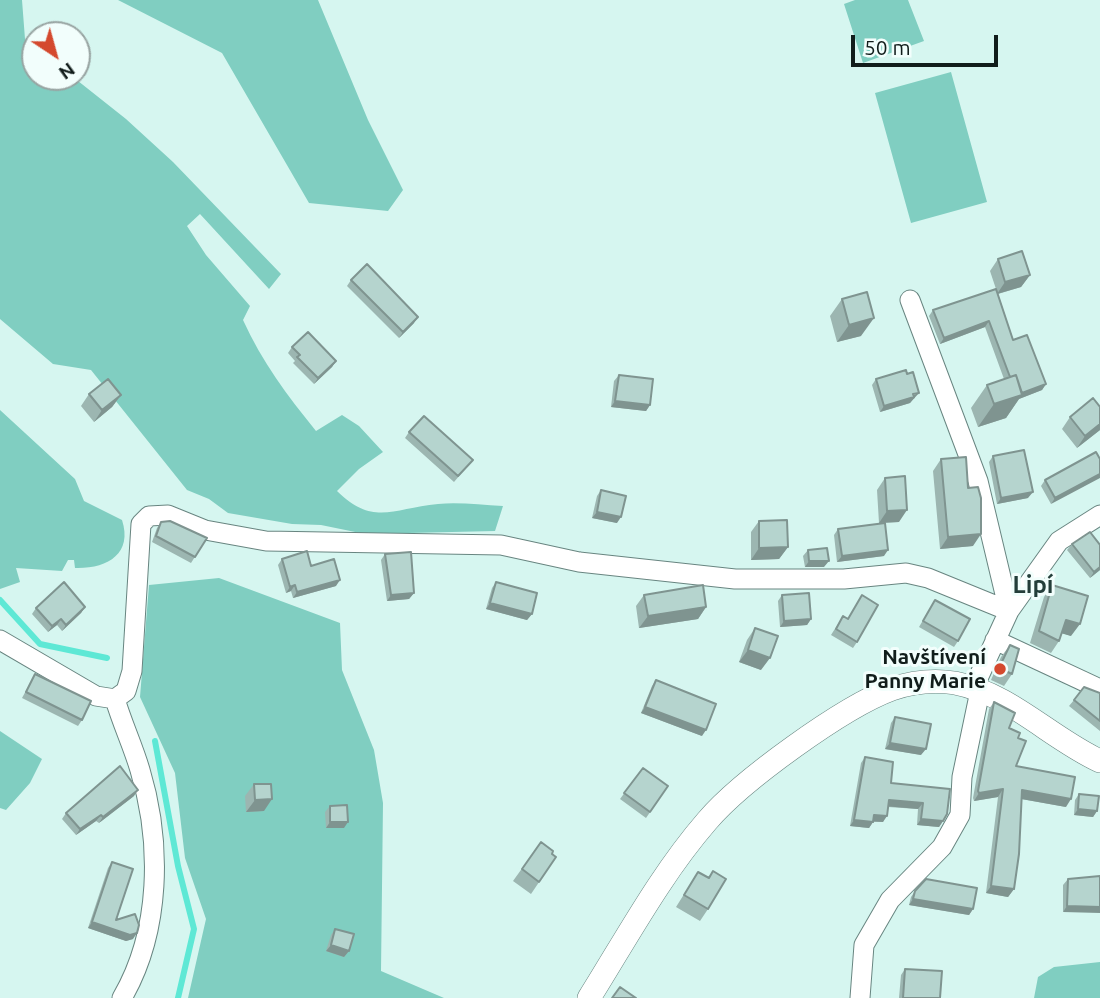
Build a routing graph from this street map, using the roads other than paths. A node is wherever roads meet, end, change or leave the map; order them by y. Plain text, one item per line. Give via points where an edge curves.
1 (909, 300) dead end
2 (1100, 515) edge
3 (1009, 611) junction
4 (0, 640) edge
5 (995, 640) junction
6 (1100, 689) edge
7 (976, 690) junction
8 (115, 699) junction
9 (1100, 761) edge
10 (122, 998) edge
11 (589, 998) edge
12 (860, 998) edge

1 - 3 street via 978,481
2 - 3 street via 1059,541
3 - 5 street
3 - 8 street via 906,573 844,579 735,579 579,562 501,545 265,541 205,530 168,515 149,516 141,524 131,680
4 - 8 street via 96,696
5 - 6 street
5 - 7 street
7 - 9 street via 1014,707
7 - 11 street via 928,682 880,695 810,737 735,793 691,840
7 - 12 street via 960,816 942,847 890,900 864,945
8 - 10 street via 140,770 153,862 153,906 145,947

